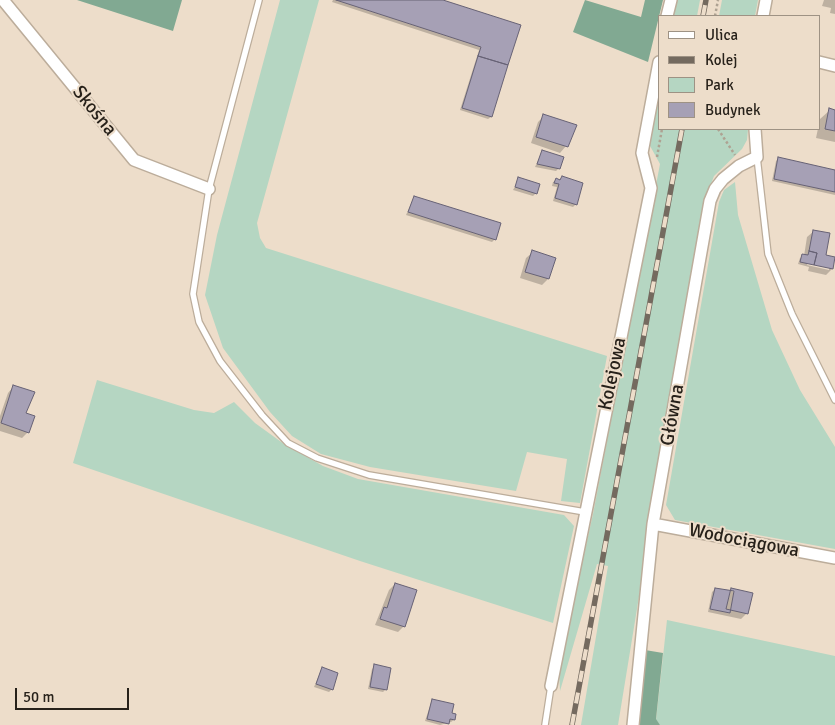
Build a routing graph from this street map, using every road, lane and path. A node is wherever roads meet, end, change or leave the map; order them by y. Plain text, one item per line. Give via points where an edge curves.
1 (3, 0) edge
2 (259, 0) edge
3 (670, 0) edge
4 (718, 0) edge
5 (766, 0) edge
6 (668, 15) edge
7 (715, 15) edge
8 (763, 15) edge
9 (820, 62) edge
10 (835, 66) edge
11 (658, 67) edge
12 (719, 130) edge
13 (755, 130) edge
14 (757, 157) junction
15 (742, 164) junction
16 (209, 189) junction
17 (835, 400) edge
18 (585, 512) junction
19 (654, 524) junction
20 (835, 558) edge
21 (551, 686) joint
22 (545, 725) edge
23 (633, 725) edge

1 - 16 street, Skośna via 134,160
2 - 16 lane
3 - 6 street
4 - 7 path
5 - 8 street
9 - 10 street
11 - 18 street, Kolejowa via 642,152 651,188
12 - 15 path
13 - 14 street
14 - 15 street, Główna
14 - 17 lane via 768,254 792,314
15 - 19 street, Główna via 715,188 710,201
16 - 18 lane via 193,294 200,322 220,361 288,443 317,458 369,475
18 - 21 street, Kolejowa
19 - 20 street, Wodociągowa
19 - 23 street, Główna
21 - 22 lane

